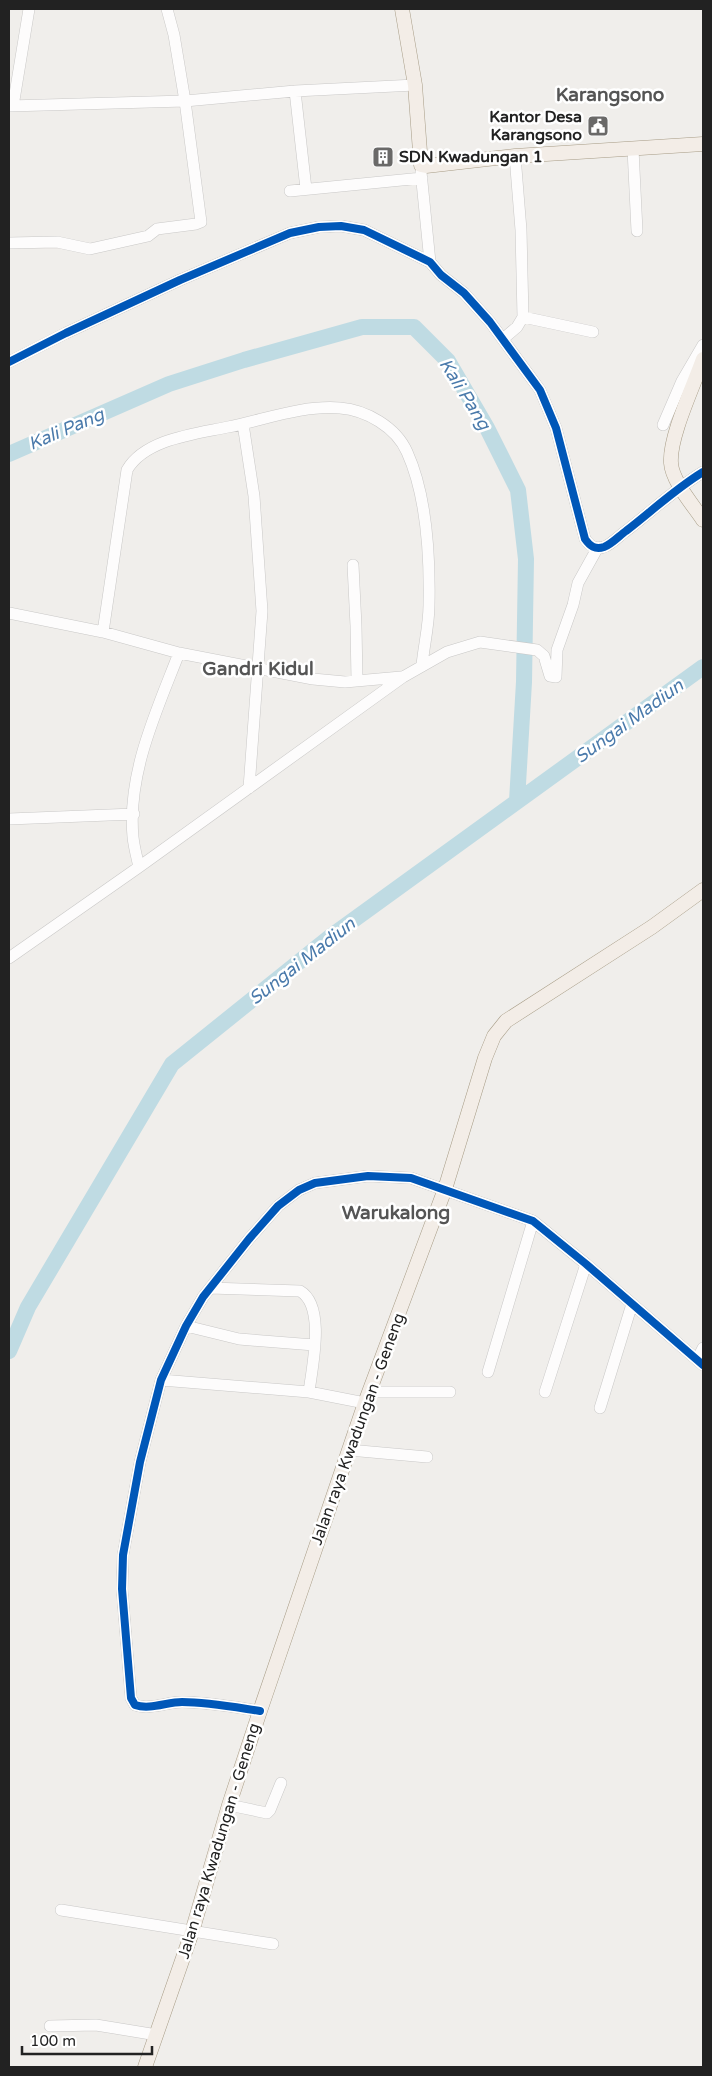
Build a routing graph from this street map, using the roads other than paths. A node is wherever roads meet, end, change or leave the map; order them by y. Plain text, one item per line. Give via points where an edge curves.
1 (28, 9) edge
2 (167, 9) edge
3 (402, 9) edge
4 (415, 85) junction
5 (295, 91) junction
6 (185, 101) junction
7 (11, 106) edge
8 (703, 144) edge
9 (633, 149) junction
10 (515, 156) junction
11 (421, 171) junction
12 (306, 189) junction
13 (290, 191) dead end
14 (637, 231) dead end
15 (9, 243) edge
16 (430, 262) junction
17 (523, 317) junction
18 (592, 332) dead end
19 (503, 339) junction
20 (703, 345) edge
21 (703, 359) edge
22 (9, 362) edge
23 (243, 424) junction
24 (663, 425) dead end
25 (703, 472) edge
26 (680, 486) junction
27 (703, 520) edge
28 (598, 548) junction
29 (353, 565) dead end
30 (9, 613) edge
31 (103, 632) junction
32 (179, 652) junction
33 (422, 665) junction
34 (258, 669) junction
35 (403, 677) junction
36 (357, 681) junction
37 (249, 788) junction
38 (134, 814) junction
39 (9, 819) edge
40 (139, 867) junction
41 (703, 890) edge
42 (9, 958) edge
43 (445, 1189) junction
44 (533, 1221) junction
45 (586, 1264) junction
46 (210, 1288) junction
47 (632, 1304) junction
48 (186, 1326) junction
49 (314, 1345) junction
50 (701, 1356) edge
51 (488, 1372) dead end
52 (161, 1380) junction
53 (309, 1392) junction
54 (450, 1392) dead end
55 (545, 1392) dead end
56 (367, 1397) junction
57 (600, 1408) dead end
58 (349, 1450) junction
59 (427, 1457) dead end
60 (260, 1711) junction
61 (281, 1782) dead end
62 (229, 1805) junction
63 (61, 1910) dead end
64 (192, 1932) junction
65 (273, 1944) dead end
66 (50, 2026) dead end
67 (156, 2036) junction
68 (145, 2067) edge

1 - 7 street
2 - 6 street
3 - 4 main road
4 - 5 street
4 - 11 main road
5 - 6 street
5 - 12 street
6 - 7 street
6 - 15 street via 200,223 156,229 148,236 90,249 57,242
8 - 9 main road
9 - 10 main road
9 - 14 street
10 - 11 main road via 426,166
10 - 17 street
11 - 12 street
11 - 16 street
12 - 13 street
16 - 19 street via 464,293
16 - 22 street via 364,230 341,226 290,233 180,280
17 - 18 street
17 - 19 street
19 - 28 street via 540,390 556,428 584,539
20 - 24 street via 682,381
21 - 26 main road via 672,446 671,464
23 - 31 street via 178,438 142,452 133,459 127,470
23 - 33 street via 298,411 340,408 369,416 391,430 407,451 420,491 426,540 429,606
23 - 34 street via 258,543 262,611
25 - 26 street
26 - 27 main road
26 - 28 street via 651,512
28 - 33 street via 578,583 557,650 556,677 550,676 544,656 537,650 480,642 447,652
29 - 36 street
30 - 31 street
31 - 32 street
32 - 34 street
32 - 38 street via 140,762
33 - 35 street
34 - 36 street via 313,679
34 - 37 street
35 - 36 street
35 - 37 street
37 - 40 street
38 - 39 street
38 - 40 street via 133,837
40 - 42 street
41 - 43 main road, Jalan raya Kwadungan - Geneng via 652,927 506,1021 494,1036 484,1058
43 - 44 street
43 - 46 street via 411,1178 368,1176 315,1183 299,1190 278,1206
43 - 56 main road, Jalan raya Kwadungan - Geneng
44 - 45 street
44 - 51 street
45 - 47 street
45 - 55 street
46 - 48 street
46 - 49 street via 300,1291 310,1299 313,1307
47 - 50 street
47 - 57 street
48 - 49 street via 239,1339
48 - 52 street
49 - 53 street
52 - 53 street
52 - 60 street via 140,1462 123,1555 122,1589 133,1702 144,1706 180,1702 219,1704
53 - 56 street
54 - 56 street
56 - 58 main road, Jalan raya Kwadungan - Geneng
58 - 59 street
58 - 60 main road, Jalan raya Kwadungan - Geneng
60 - 62 main road, Jalan raya Kwadungan - Geneng
61 - 62 street via 267,1813
62 - 64 main road, Jalan raya Kwadungan - Geneng
63 - 64 street
64 - 65 street
64 - 67 main road, Jalan raya Kwadungan - Geneng
66 - 67 street via 96,2025
67 - 68 main road, Jalan raya Kwadungan - Geneng

